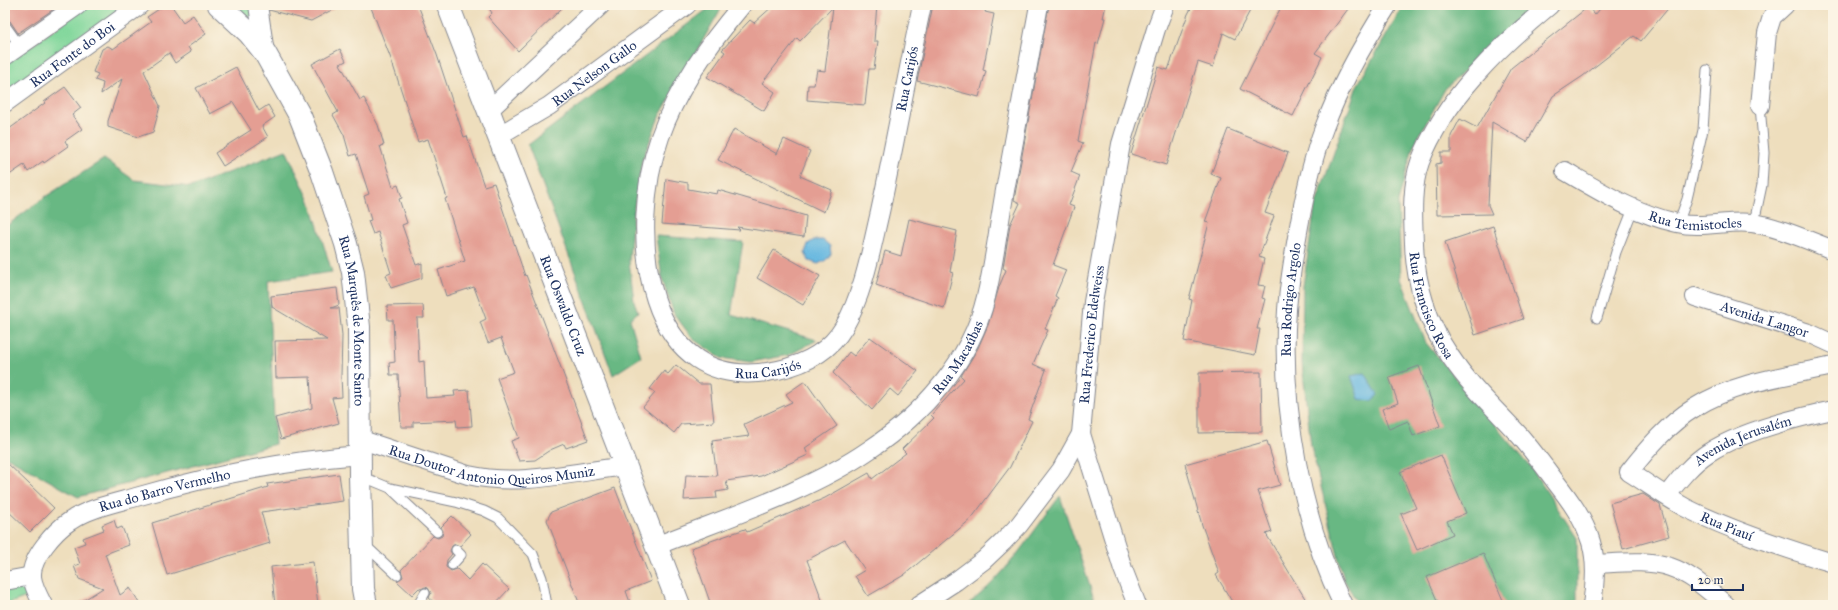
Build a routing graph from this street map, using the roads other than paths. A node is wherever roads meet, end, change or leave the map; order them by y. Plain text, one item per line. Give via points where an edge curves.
1 (78, 5) edge
2 (140, 5) edge
3 (218, 5) edge
4 (258, 5) edge
5 (448, 5) edge
6 (600, 5) edge
7 (687, 5) edge
8 (742, 5) edge
9 (922, 5) edge
10 (1039, 5) edge
11 (1165, 5) edge
12 (1388, 5) edge
13 (1550, 5) edge
14 (1785, 5) edge
15 (5, 25) edge
16 (20, 46) junction
17 (266, 53) junction
18 (5, 56) edge
19 (1707, 70) dead end
20 (5, 103) edge
21 (1760, 106) joint
22 (488, 112) junction
23 (498, 136) junction
24 (1565, 171) dead end
25 (1633, 209) junction
26 (1754, 223) junction
27 (1678, 224) junction
28 (1833, 250) edge
29 (1695, 297) dead end
30 (1597, 318) dead end
31 (1833, 344) edge
32 (1833, 366) edge
33 (1833, 410) edge
34 (1081, 434) junction
35 (360, 457) junction
36 (626, 466) junction
37 (390, 488) junction
38 (1667, 495) junction
39 (436, 532) dead end
40 (362, 542) junction
41 (656, 546) junction
42 (456, 550) dead end
43 (1833, 563) edge
44 (1595, 564) junction
45 (452, 565) dead end
46 (397, 574) dead end
47 (32, 576) junction
48 (5, 581) edge
49 (43, 605) edge
50 (366, 605) edge
51 (547, 605) edge
52 (679, 605) edge
53 (919, 605) edge
54 (1137, 605) edge
55 (1343, 605) edge
56 (1592, 605) edge
57 (1726, 605) edge

1 - 16 street
2 - 20 street, Rua Fonte do Boi
3 - 17 main road, Rua Marquês de Monte Santo via 249,33
4 - 17 street
5 - 22 main road, Rua Oswaldo Cruz
6 - 22 street
7 - 23 street, Rua Nelson Gallo via 549,106
8 - 9 street, Rua Carijós via 717,35 693,71 672,108 660,137 648,188 645,243 653,294 672,334 686,350 704,362 743,374 770,372 810,360 827,348 843,330 854,307 874,239
10 - 41 street, Rua Macaúbas via 986,298 965,348 950,374 930,399 900,428 868,451 828,474 777,498
11 - 34 street, Rua Frederico Edelweiss via 1121,144 1093,302
12 - 55 street, Rua Rodrigo Argolo via 1350,70 1324,129 1306,188 1287,311 1289,401 1305,499 1318,544
13 - 44 street, Rua Francisco Rosa via 1493,55 1451,106 1429,144 1420,162 1415,185 1414,257 1420,288 1433,325 1449,356 1533,452 1573,504 1590,541
14 - 21 street via 1772,16 1767,33
15 - 16 lane
16 - 18 street
17 - 35 main road, Rua Marquês de Monte Santo via 312,144 353,272 359,327
19 - 27 lane via 1703,130 1687,199
21 - 26 lane via 1764,153 1762,185
22 - 23 main road, Rua Oswaldo Cruz
23 - 36 main road, Rua Oswaldo Cruz
24 - 25 street, Rua Temistocles
25 - 27 street, Rua Temistocles
25 - 30 lane via 1616,252
26 - 27 street, Rua Temistocles via 1734,222 1703,226
26 - 28 street, Rua Temistocles
29 - 31 street, Avenida Langor via 1809,333
32 - 38 street, Rua Piauí via 1742,387 1715,396 1693,408 1659,436 1629,472
33 - 38 street, Avenida Jerusalém via 1778,424 1728,442 1695,463
34 - 53 street, Rua Frederico Edelweiss via 1061,470 1003,542 984,560
34 - 54 street via 1123,569
35 - 36 street, Rua Doutor Antonio Queiros Muniz via 501,480
35 - 37 lane
35 - 40 main road, Rua Marquês de Monte Santo
35 - 47 street, Rua do Barro Vermelho via 299,461 215,476 87,513 71,520 56,532 37,557
36 - 41 main road, Rua Oswaldo Cruz
37 - 39 lane
37 - 51 lane via 456,502 498,518 533,554 542,578
38 - 43 street, Rua Piauí via 1709,519
40 - 46 lane
40 - 50 main road, Rua Marquês de Monte Santo
41 - 52 main road, Rua Oswaldo Cruz
42 - 45 lane via 461,555
44 - 56 street, Rua Francisco Rosa
44 - 57 street via 1650,563 1670,567 1691,578
47 - 48 street
47 - 49 street

